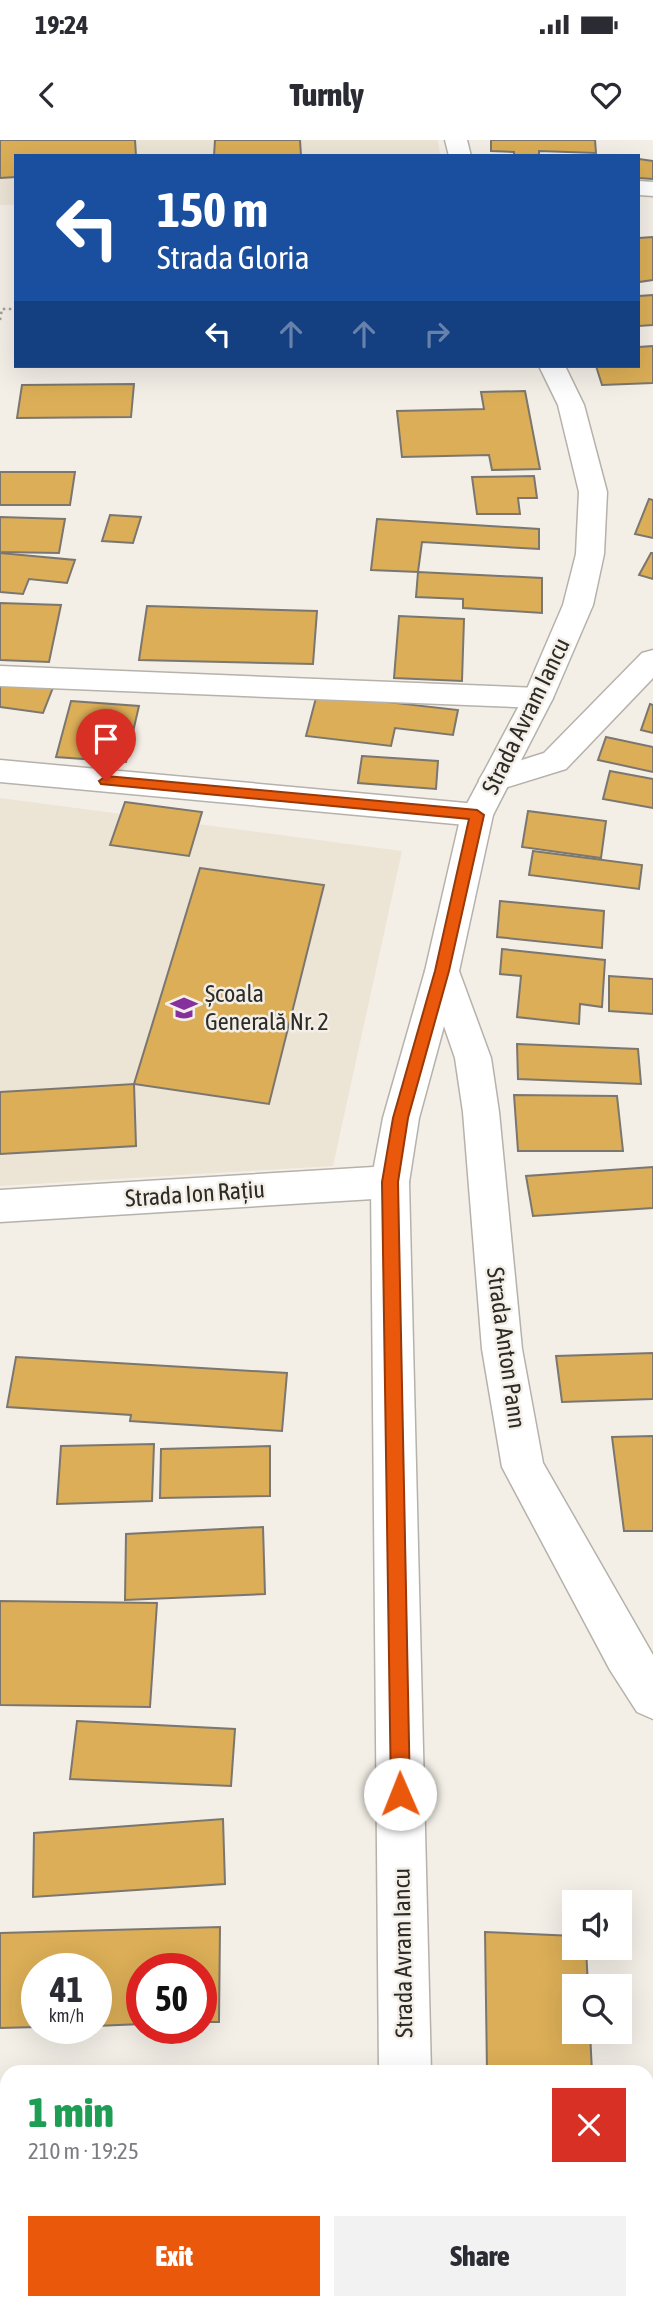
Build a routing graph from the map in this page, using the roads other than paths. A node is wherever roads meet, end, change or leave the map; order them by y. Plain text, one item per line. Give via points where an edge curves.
1 (553, 368) edge
2 (653, 660) edge
3 (0, 676) edge
4 (538, 698) junction
5 (0, 771) edge
6 (495, 780) junction
7 (477, 815) junction
8 (442, 971) junction
9 (390, 1182) junction
10 (0, 1206) edge
11 (653, 1696) edge
12 (405, 2065) edge

1 - 4 street, Strada Avram Iancu via 571,405 593,492 590,554 578,605
2 - 6 street via 555,761
3 - 4 street
4 - 6 street, Strada Avram Iancu
5 - 7 street
6 - 7 street, Strada Avram Iancu
7 - 8 street, Strada Avram Iancu
8 - 9 street, Strada Avram Iancu via 401,1118
8 - 11 street, Strada Anton Pann via 473,1058 502,1349 523,1467
9 - 10 street, Strada Ion Rațiu
9 - 12 street, Strada Avram Iancu

